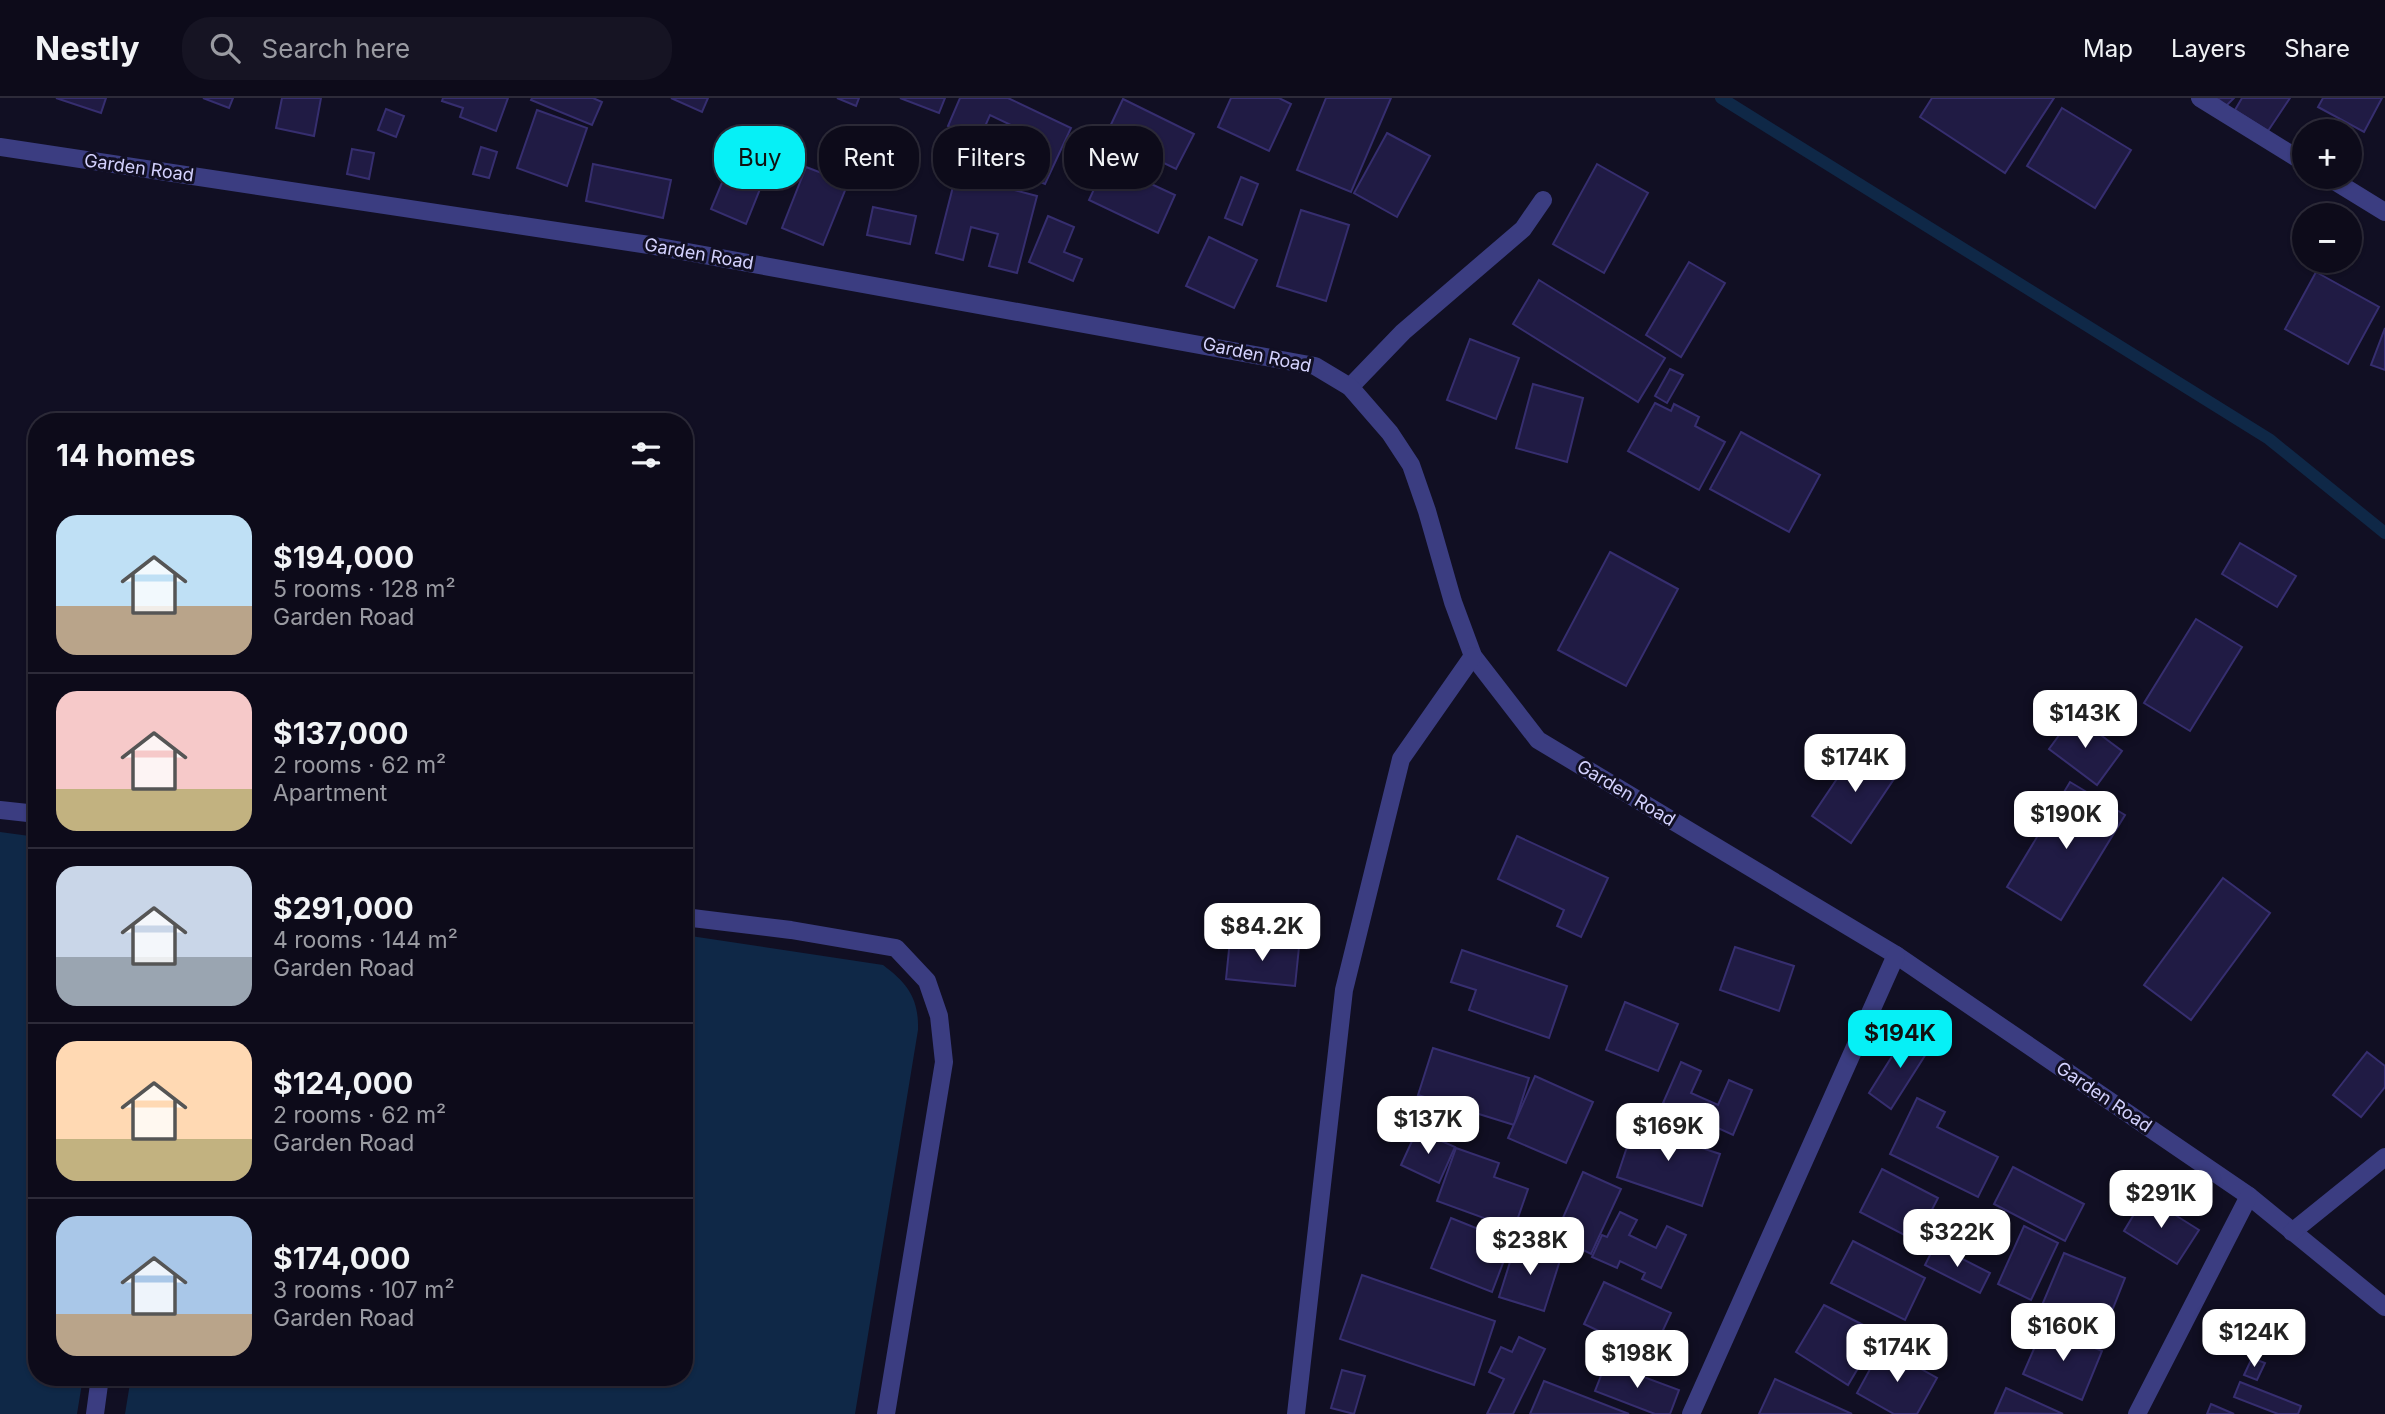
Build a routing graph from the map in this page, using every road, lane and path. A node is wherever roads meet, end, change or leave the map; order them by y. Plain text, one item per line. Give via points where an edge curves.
1 (2200, 98) edge
2 (0, 147) edge
3 (2292, 155) edge
4 (2348, 189) edge
5 (1543, 200) dead end
6 (2385, 212) edge
7 (1350, 387) junction
8 (1473, 656) junction
9 (0, 810) edge
10 (28, 813) edge
11 (693, 918) edge
12 (1896, 955) junction
13 (2385, 1157) edge
14 (2249, 1196) junction
15 (2292, 1232) junction
16 (2385, 1307) edge
17 (99, 1386) edge
18 (95, 1414) edge
19 (886, 1414) edge
20 (1296, 1414) edge
21 (1691, 1414) edge
22 (2137, 1414) edge

1 - 3 street
2 - 7 street, Garden Road via 676,250 1245,351 1315,366
4 - 6 street
5 - 7 street via 1523,229 1403,332
7 - 8 street, Garden Road via 1411,465
8 - 12 street, Garden Road via 1538,740
8 - 20 street via 1401,759 1344,990
9 - 10 street
11 - 19 street via 895,948 927,981 939,1016 944,1062
12 - 14 street, Garden Road
12 - 21 street
13 - 15 street
14 - 15 street, Garden Road
14 - 22 street
15 - 16 street, Garden Road
17 - 18 street

